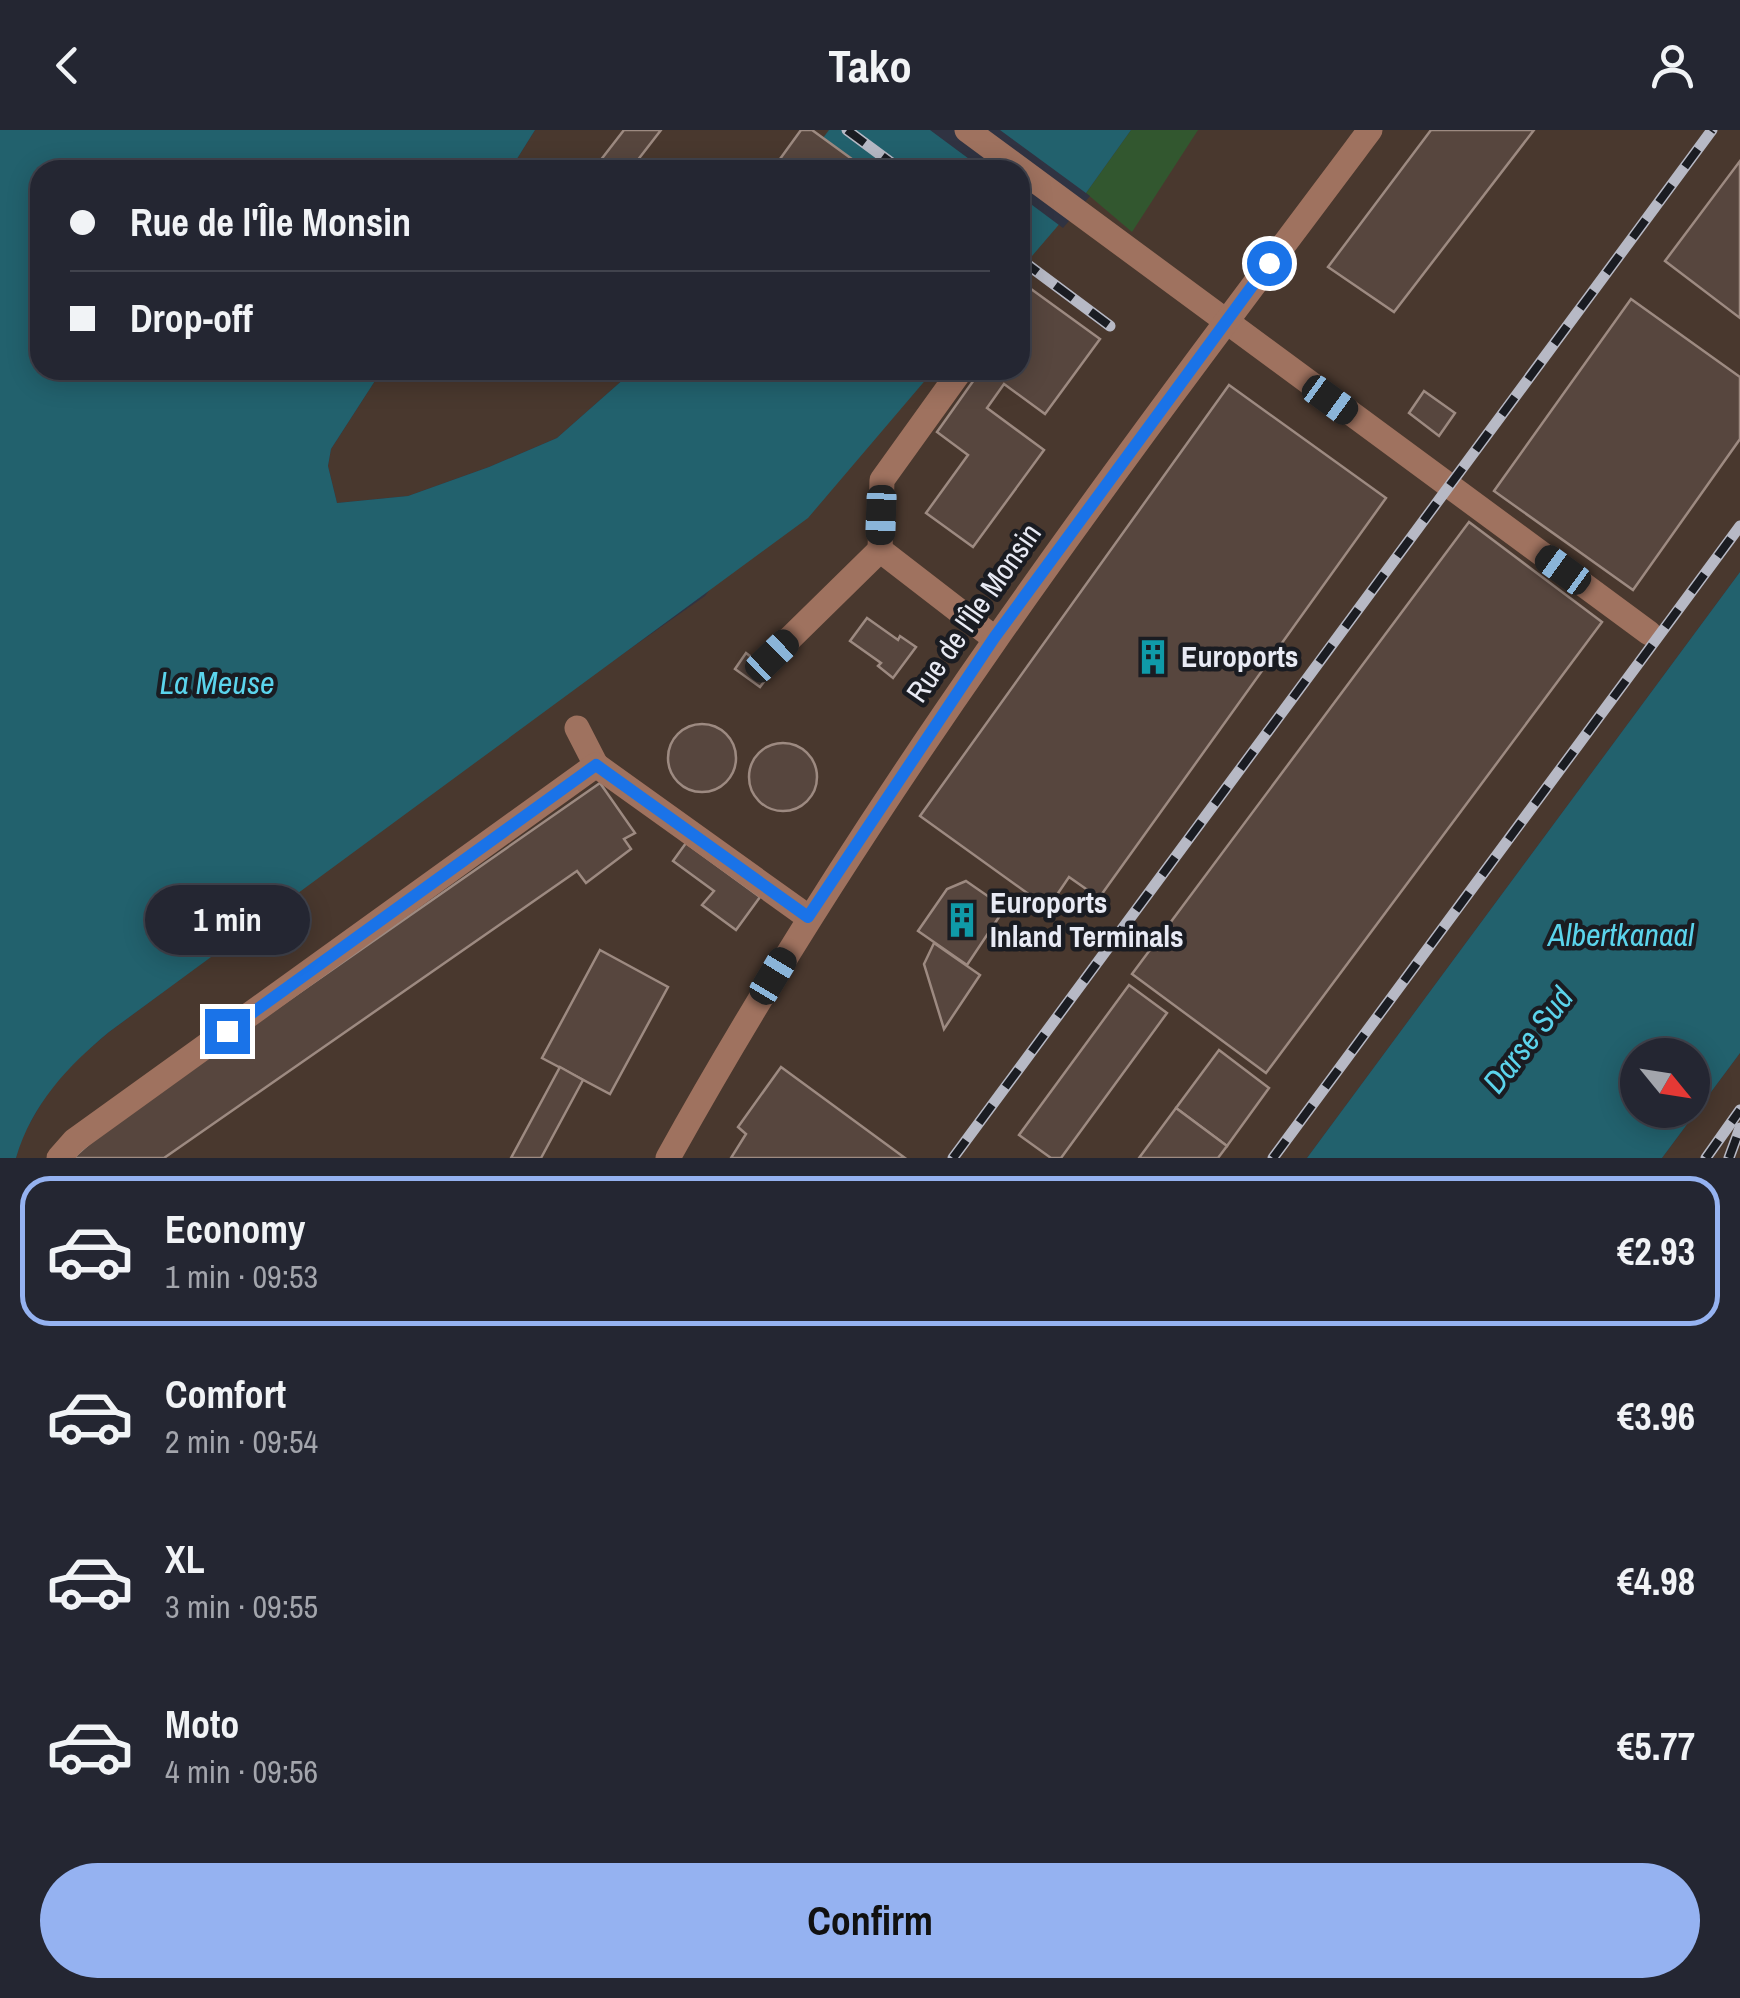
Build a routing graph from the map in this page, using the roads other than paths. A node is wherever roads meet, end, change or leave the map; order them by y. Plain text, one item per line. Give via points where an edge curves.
1 (967, 130) edge
2 (1370, 130) edge
3 (1008, 160) edge
4 (1030, 176) edge
5 (1225, 322) junction
6 (954, 380) edge
7 (880, 550) junction
8 (1649, 633) dead end
9 (994, 638) junction
10 (772, 656) dead end
11 (577, 728) dead end
12 (596, 765) junction
13 (808, 917) junction
14 (59, 1158) edge
15 (668, 1158) edge

1 - 3 street
2 - 5 street, Rue de l'Île Monsin
4 - 5 street
5 - 8 street
5 - 9 street, Rue de l'Île Monsin
6 - 7 street via 882,480
7 - 9 street
7 - 10 street
9 - 13 street, Rue de l'Île Monsin
11 - 12 street
12 - 13 street
12 - 14 street
13 - 15 street, Rue de l'Île Monsin

